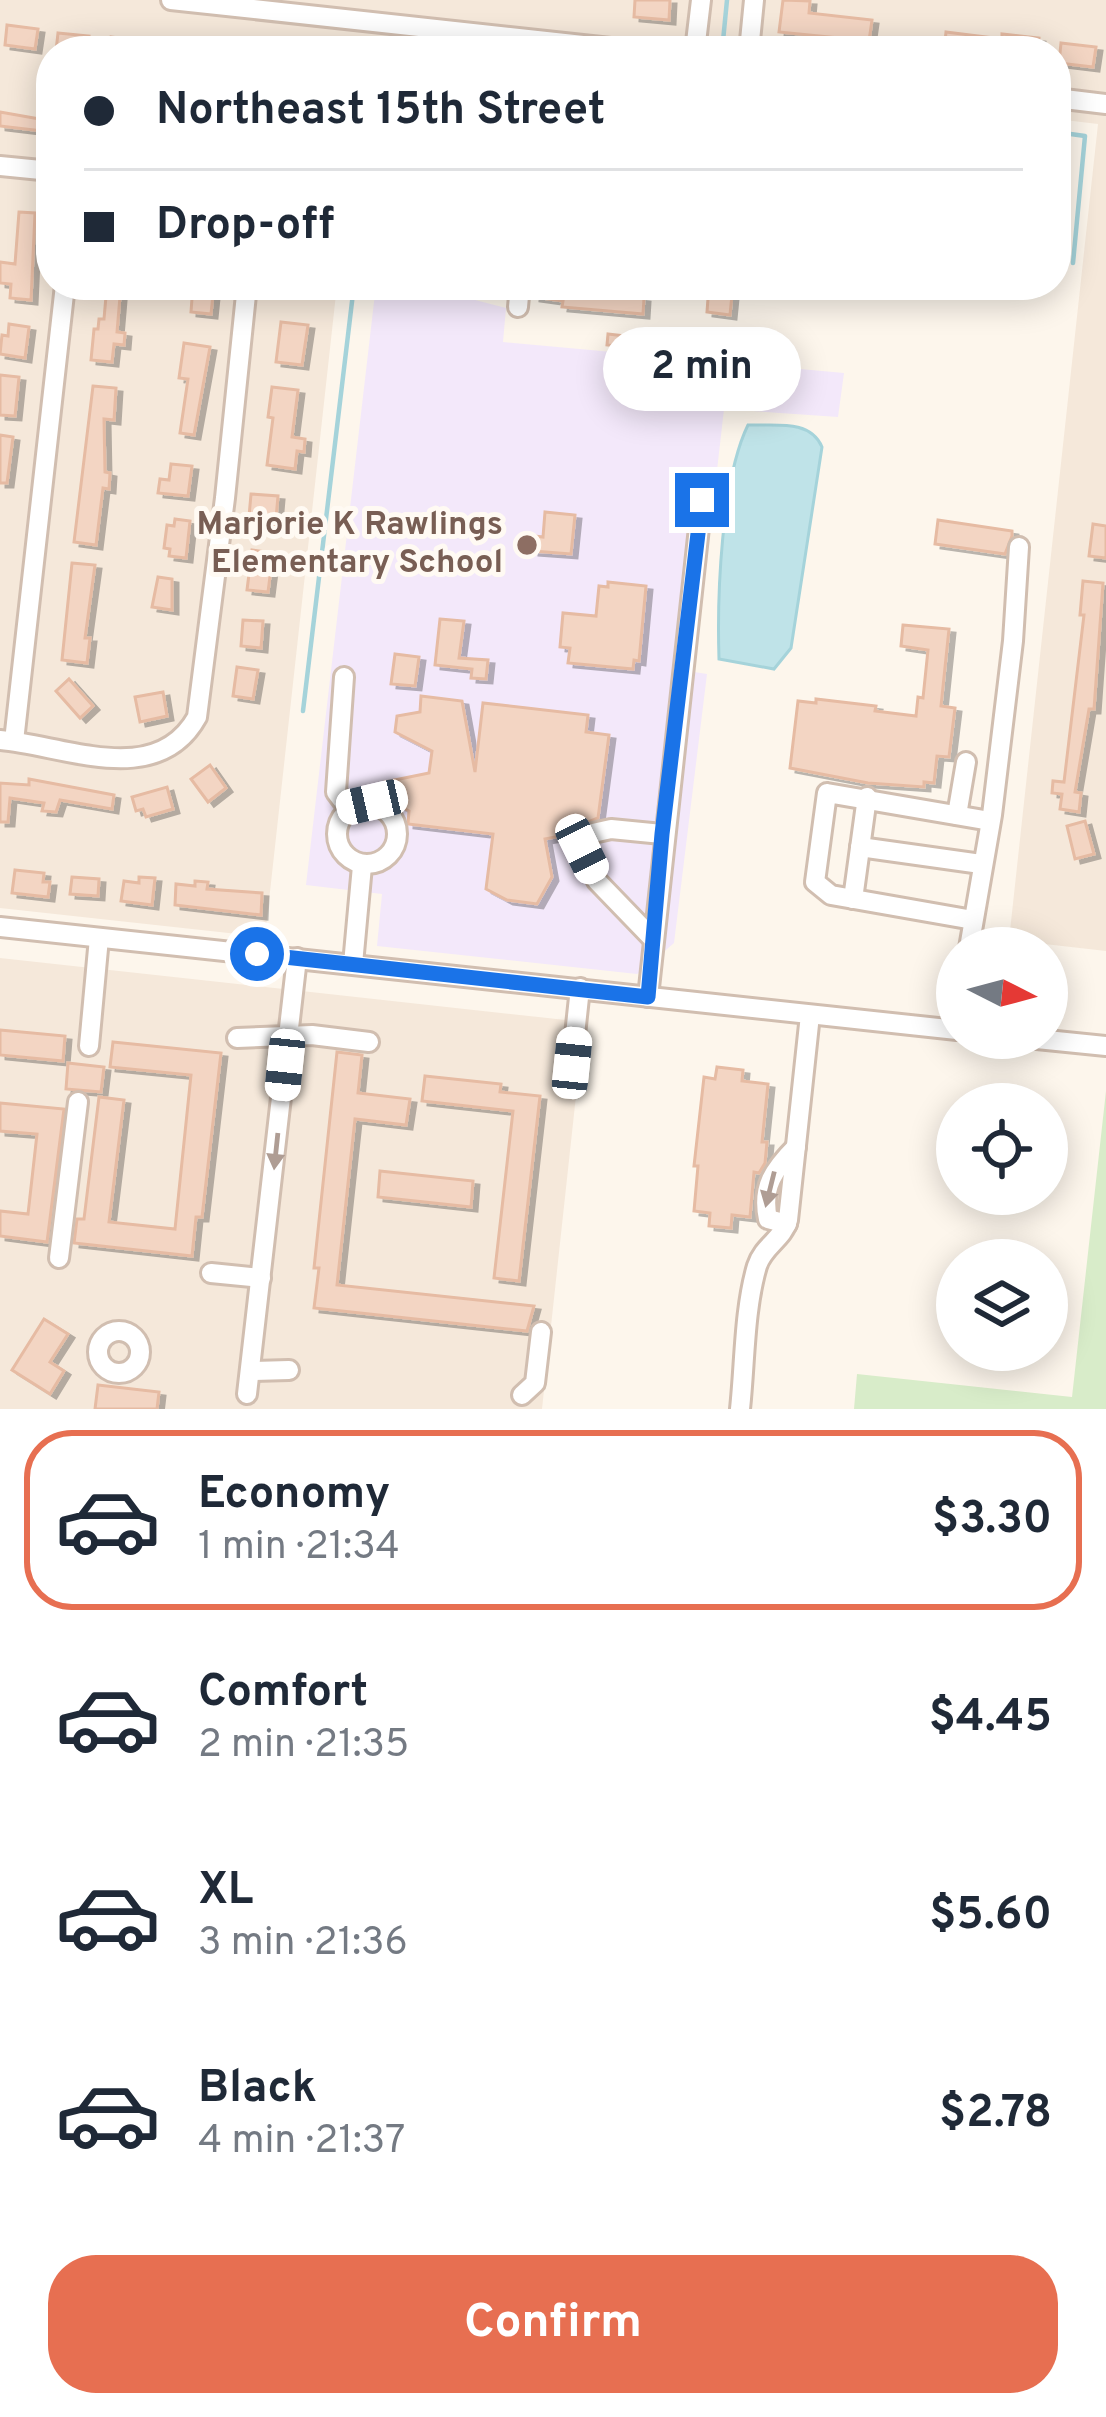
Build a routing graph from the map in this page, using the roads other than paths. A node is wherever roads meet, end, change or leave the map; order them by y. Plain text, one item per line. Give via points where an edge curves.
1 (171, 0) edge
2 (701, 0) edge
3 (754, 0) edge
4 (501, 36) edge
5 (697, 36) edge
6 (750, 36) edge
7 (1071, 100) edge
8 (1106, 104) edge
9 (0, 166) edge
10 (36, 170) edge
11 (63, 300) edge
12 (245, 300) edge
13 (519, 300) edge
14 (518, 307) dead end
15 (702, 500) dead end
16 (1019, 547) dead end
17 (344, 676) dead end
18 (7, 741) edge
19 (966, 761) dead end
20 (867, 797) junction
21 (349, 808) junction
22 (957, 815) junction
23 (990, 821) junction
24 (662, 834) junction
25 (860, 847) junction
26 (981, 864) junction
27 (362, 866) junction
28 (854, 899) junction
29 (973, 920) junction
30 (0, 927) edge
31 (972, 927) edge
32 (99, 938) junction
33 (652, 938) junction
34 (297, 958) junction
35 (353, 964) junction
36 (580, 988) junction
37 (648, 997) junction
38 (810, 1015) junction
39 (936, 1028) edge
40 (289, 1035) junction
41 (237, 1039) dead end
42 (369, 1042) dead end
43 (1068, 1042) edge
44 (88, 1046) dead end
45 (1106, 1046) edge
46 (572, 1063) dead end
47 (78, 1102) dead end
48 (59, 1258) dead end
49 (211, 1273) dead end
50 (261, 1278) junction
51 (542, 1332) dead end
52 (289, 1370) dead end
53 (250, 1371) junction
54 (247, 1394) dead end
55 (523, 1395) dead end
56 (740, 1409) edge

1 - 4 street
2 - 5 street
3 - 6 street
7 - 8 street
9 - 10 street
11 - 18 street
12 - 18 street via 197,717 185,739 154,756 101,757
13 - 14 street
15 - 24 street
16 - 23 street
17 - 21 street via 336,792
19 - 22 street
20 - 22 street
20 - 25 street
20 - 28 street via 827,793 815,883
21 - 27 street via 335,829 341,853
21 - 27 street via 372,802 393,815 398,839 386,860
22 - 23 street
23 - 26 street
24 - 33 street
24 - 33 street via 611,829 593,833 582,849 597,880
25 - 26 street
25 - 28 street
26 - 29 street
27 - 35 street
28 - 29 street
29 - 31 street
30 - 32 street
32 - 34 street
32 - 44 street
33 - 37 street
34 - 35 street
34 - 40 street
35 - 36 street
36 - 37 street
36 - 46 street
37 - 38 street
38 - 39 street
38 - 56 street via 787,1224 757,1265
40 - 41 street
40 - 42 street
40 -> 50 street
43 - 45 street
47 - 48 street
49 - 50 street
50 - 53 street
51 - 55 street via 535,1383
52 - 53 street
53 - 54 street

